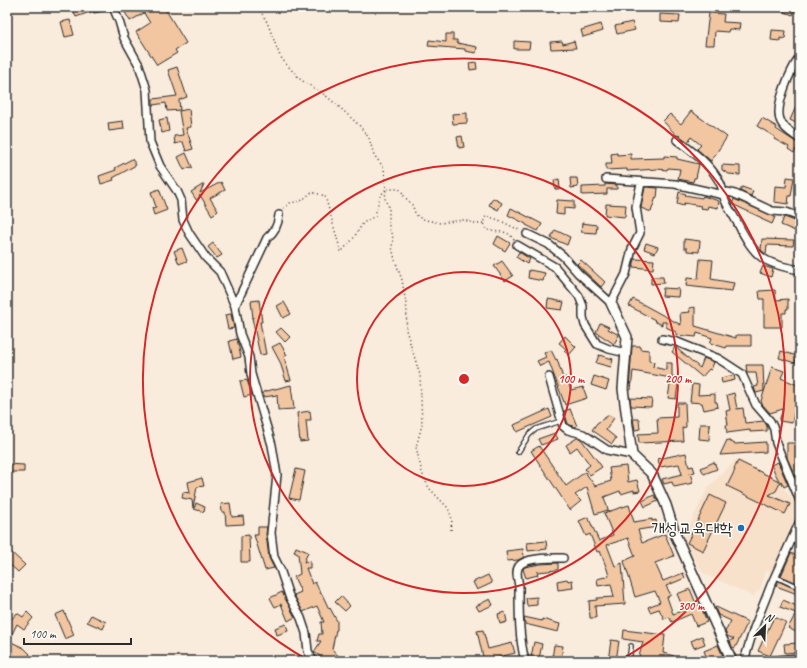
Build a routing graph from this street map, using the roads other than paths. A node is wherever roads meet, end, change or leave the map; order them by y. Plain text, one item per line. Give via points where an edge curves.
1 (113, 7) edge
2 (800, 57) edge
3 (800, 139) edge
4 (677, 140) dead end
5 (606, 179) dead end
6 (641, 183) junction
7 (724, 195) junction
8 (279, 215) road end
9 (800, 217) edge
10 (527, 234) road end
11 (517, 245) road end
12 (800, 270) edge
13 (611, 303) junction
14 (235, 306) junction
15 (662, 339) dead end
16 (626, 353) junction
17 (549, 377) dead end
18 (561, 420) junction
19 (518, 452) dead end
20 (632, 455) junction
21 (800, 502) edge
22 (800, 521) edge
23 (563, 558) dead end
24 (774, 576) junction
25 (800, 588) edge
26 (632, 646) dead end
27 (800, 658) edge
28 (783, 660) edge
29 (313, 661) edge
30 (525, 661) edge
31 (629, 661) edge
32 (732, 661) edge
33 (744, 661) edge
34 (766, 661) edge

1 - 14 street via 124,38 139,65 147,90 150,142 160,166 181,200 183,220 189,233 206,258 220,272
2 - 3 street via 783,93 778,116 786,129
4 - 7 street via 707,163 721,185
5 - 6 street
6 - 7 street via 675,184
6 - 13 street via 636,207 640,233 632,249 626,274
7 - 9 street via 728,192 735,194 772,211
7 - 12 street via 747,241 758,256 766,261
8 - 14 street via 274,232 267,238
10 - 13 street via 548,244 563,256
11 - 16 street via 555,266 579,296 585,325 597,344
13 - 16 street via 627,337
14 - 29 street via 240,334 272,445 277,475 271,533 274,557 289,596 301,618 308,651
15 - 21 street via 677,342 719,359 742,374 756,406 774,429 776,443
16 - 20 street via 623,389
17 - 18 street
18 - 19 lane via 536,429
18 - 20 street via 568,430 583,434 607,450
20 - 32 street via 652,474 675,534
22 - 24 street
23 - 30 street via 536,559 522,563 518,567 520,631
24 - 25 lane
24 - 33 street
26 - 31 lane
27 - 28 street
28 - 34 street

